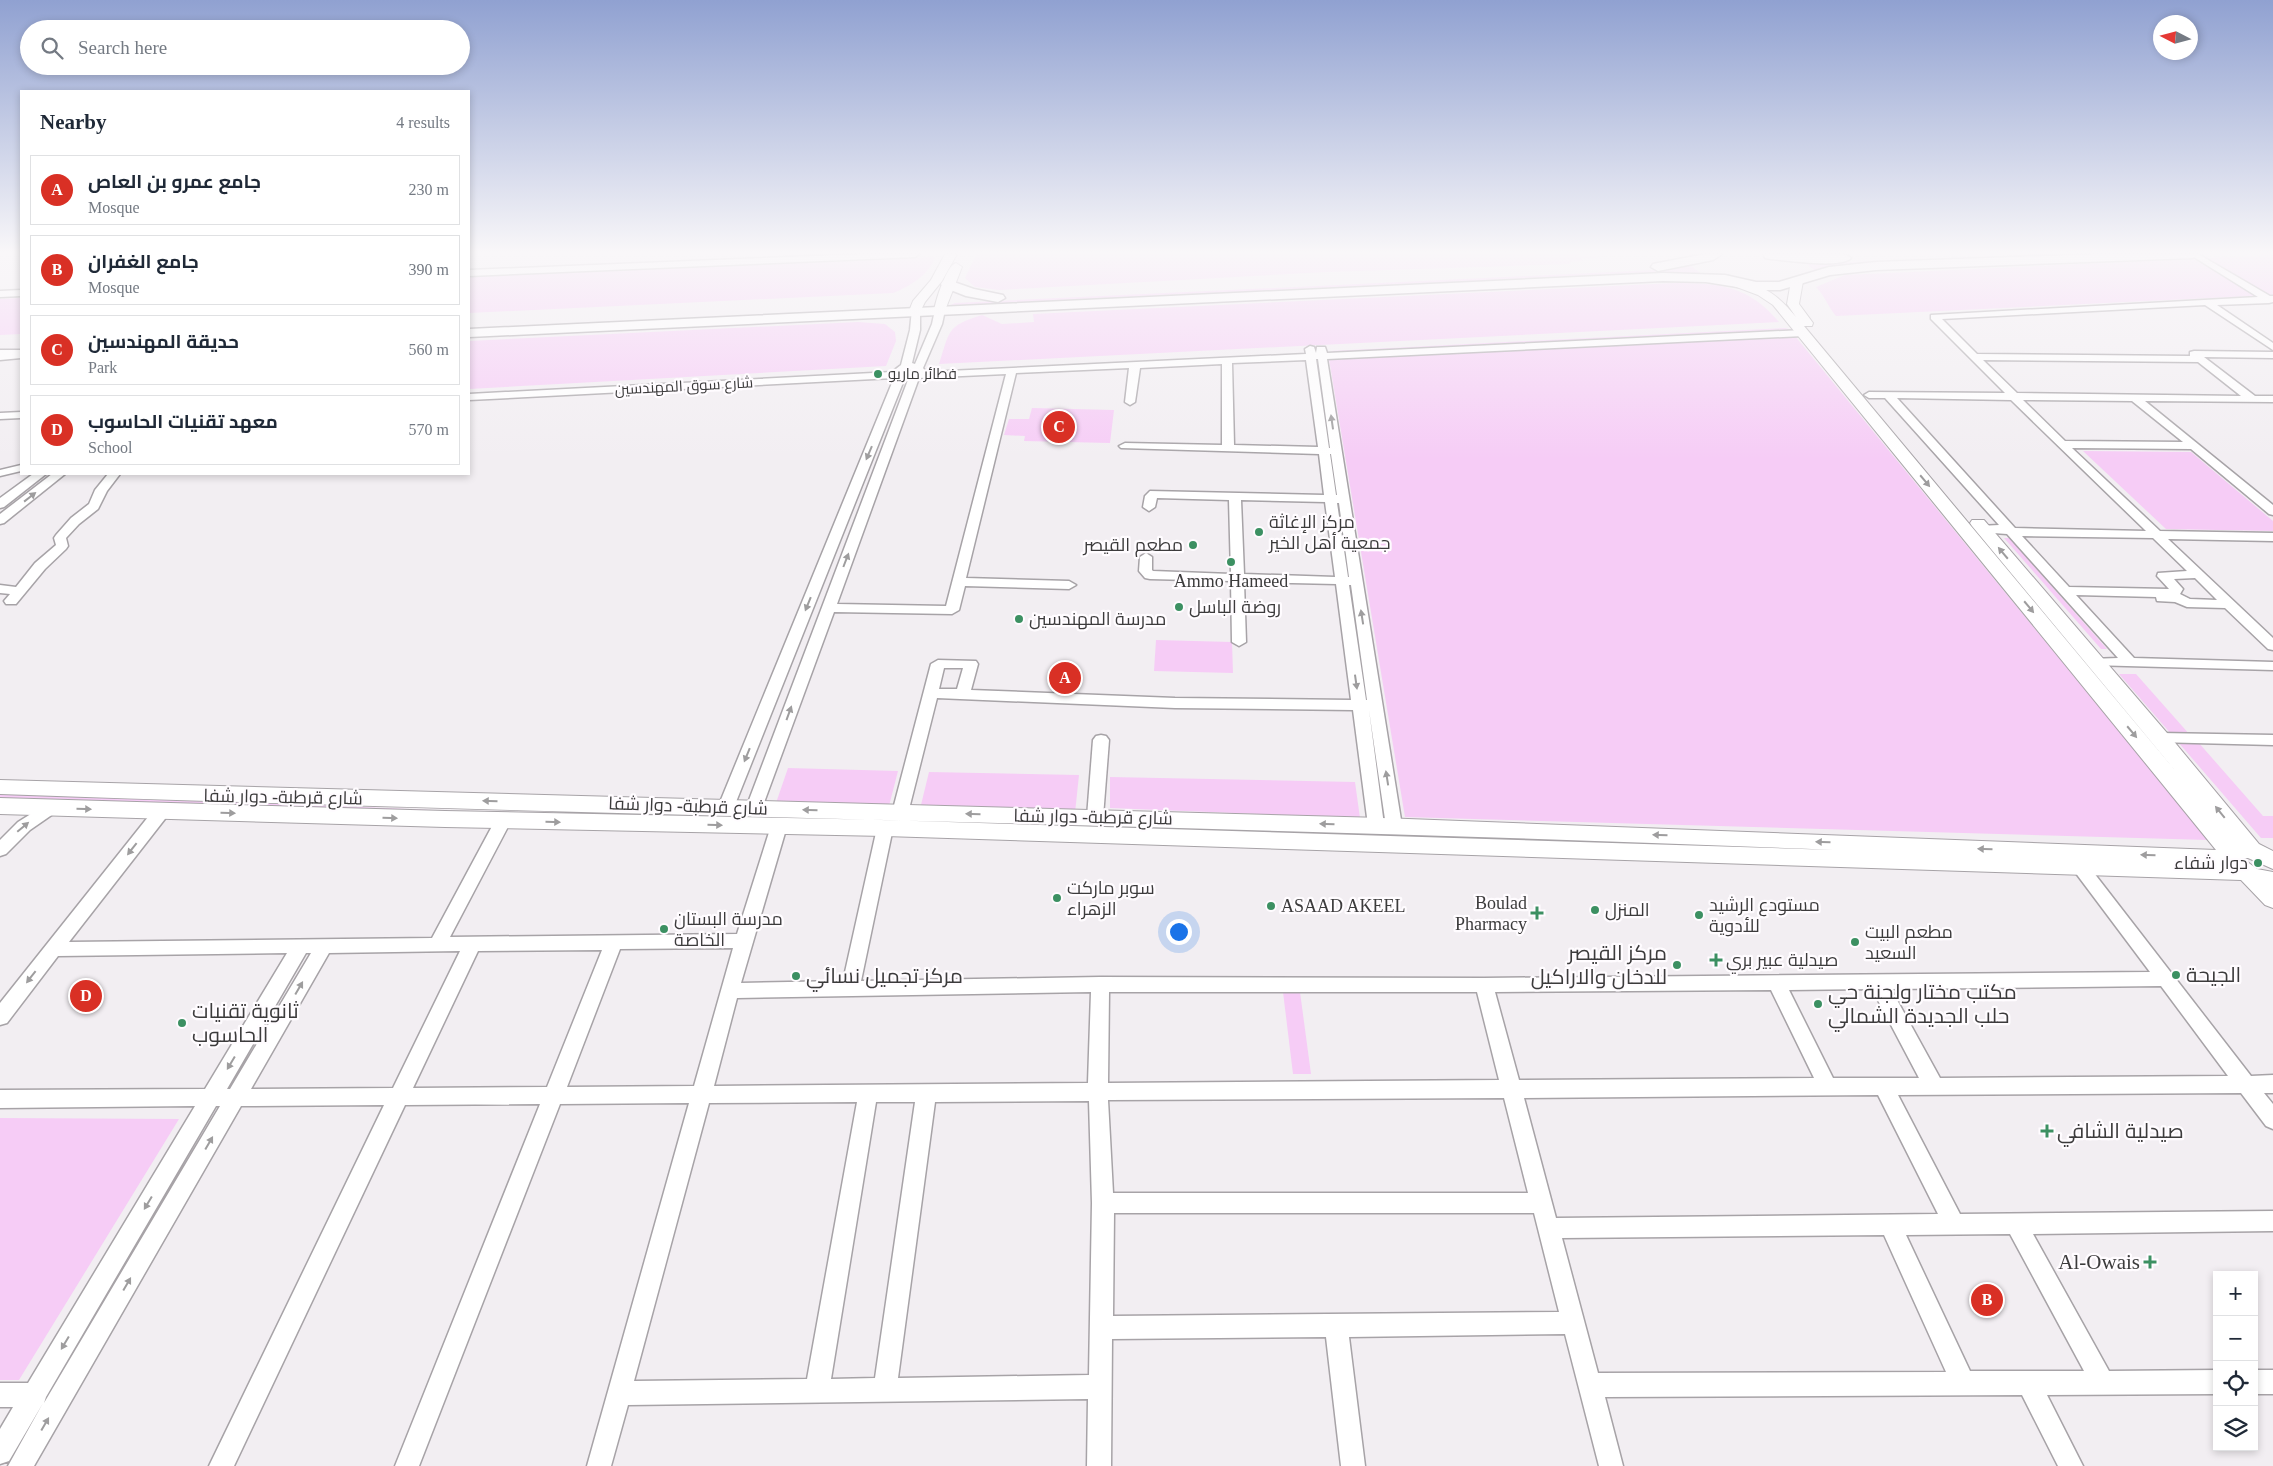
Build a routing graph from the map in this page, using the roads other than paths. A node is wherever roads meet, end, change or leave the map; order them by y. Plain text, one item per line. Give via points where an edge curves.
1 (484, 322) edge
2 (690, 322) edge
3 (901, 322) edge
4 (916, 322) edge
5 (940, 322) edge
6 (1794, 322) edge
7 (1808, 322) edge
8 (1940, 322) edge
9 (2244, 322) edge
10 (470, 323) edge
11 (936, 324) joint
12 (1800, 329) junction
13 (915, 330) junction
14 (470, 333) edge
15 (2272, 341) edge
16 (20, 343) edge
17 (0, 344) edge
18 (1316, 352) junction
19 (20, 354) edge
20 (0, 355) edge
21 (2273, 355) edge
22 (1976, 357) junction
23 (1181, 359) junction
24 (2200, 359) junction
25 (1226, 360) junction
26 (1077, 364) junction
27 (1135, 365) junction
28 (1012, 370) junction
29 (911, 372) junction
30 (1869, 395) junction
31 (1889, 396) junction
32 (2014, 396) junction
33 (470, 397) edge
34 (2134, 397) junction
35 (2252, 398) junction
36 (2273, 399) edge
37 (1130, 402) dead end
38 (20, 415) edge
39 (0, 416) edge
40 (881, 425) junction
41 (898, 425) junction
42 (2062, 444) junction
43 (1125, 446) dead end
44 (2194, 446) junction
45 (1228, 449) junction
46 (1330, 451) junction
47 (20, 468) edge
48 (0, 473) edge
49 (39, 475) edge
50 (58, 475) edge
51 (113, 475) edge
52 (1235, 496) junction
53 (1337, 498) junction
54 (0, 504) edge
55 (848, 505) junction
56 (867, 505) junction
57 (1149, 507) dead end
58 (2273, 511) edge
59 (0, 520) edge
60 (1983, 529) junction
61 (2013, 532) junction
62 (2158, 534) junction
63 (2273, 537) edge
64 (1146, 557) dead end
65 (2199, 574) junction
66 (1237, 577) junction
67 (1342, 580) junction
68 (1356, 581) junction
69 (959, 582) junction
70 (1069, 585) dead end
71 (0, 589) edge
72 (19, 591) junction
73 (2068, 594) junction
74 (11, 601) dead end
75 (2230, 604) junction
76 (827, 608) junction
77 (1239, 642) dead end
78 (2273, 646) edge
79 (2095, 662) junction
80 (2130, 663) junction
81 (2273, 666) edge
82 (931, 693) junction
83 (963, 694) junction
84 (1359, 705) junction
85 (1376, 706) junction
86 (2160, 738) junction
87 (1100, 740) dead end
88 (2273, 740) edge
89 (0, 787) edge
90 (457, 801) junction
91 (207, 803) junction
92 (0, 806) edge
93 (726, 807) junction
94 (50, 808) junction
95 (754, 808) junction
96 (162, 811) junction
97 (1095, 817) junction
98 (445, 819) junction
99 (503, 821) junction
100 (892, 821) junction
101 (1008, 823) junction
102 (779, 826) junction
103 (1385, 826) junction
104 (1555, 840) junction
105 (0, 850) edge
106 (2252, 860) edge
107 (2081, 868) junction
108 (2273, 881) edge
109 (2273, 899) edge
110 (744, 941) junction
111 (614, 942) junction
112 (438, 944) junction
113 (472, 944) junction
114 (301, 946) junction
115 (324, 946) junction
116 (53, 949) junction
117 (2166, 980) junction
118 (1878, 982) junction
119 (1777, 983) junction
120 (1100, 984) junction
121 (1484, 985) junction
122 (850, 990) junction
123 (730, 991) junction
124 (0, 1017) edge
125 (2246, 1084) junction
126 (2273, 1084) edge
127 (1827, 1086) junction
128 (1883, 1086) junction
129 (1934, 1086) junction
130 (1511, 1089) junction
131 (1098, 1091) junction
132 (868, 1093) junction
133 (926, 1093) junction
134 (702, 1094) junction
135 (553, 1095) junction
136 (399, 1096) junction
137 (210, 1098) junction
138 (235, 1098) junction
139 (0, 1099) edge
140 (2273, 1120) edge
141 (1103, 1203) junction
142 (1541, 1204) junction
143 (2273, 1221) edge
144 (2015, 1222) junction
145 (1954, 1224) junction
146 (1890, 1225) junction
147 (1548, 1228) junction
148 (1573, 1323) junction
149 (1336, 1325) junction
150 (1102, 1328) junction
151 (2102, 1381) junction
152 (1963, 1382) junction
153 (2028, 1382) junction
154 (2213, 1382) edge
155 (2258, 1382) edge
156 (2273, 1382) edge
157 (1589, 1385) junction
158 (1101, 1387) junction
159 (818, 1389) junction
160 (885, 1390) junction
161 (619, 1393) junction
162 (0, 1395) edge
163 (35, 1395) junction
164 (0, 1452) edge
165 (20, 1466) edge
166 (221, 1466) edge
167 (406, 1466) edge
168 (599, 1466) edge
169 (1099, 1466) edge
170 (1353, 1466) edge
171 (1611, 1466) edge
172 (2071, 1466) edge

1 - 10 highway
2 - 14 highway
3 - 13 highway
4 - 13 street
5 - 11 highway
6 - 12 main road
7 - 30 main road
8 - 22 street
9 - 15 street
11 - 29 street
12 - 18 street
12 -> 106 main road
13 - 29 street
16 - 17 highway
18 - 23 street
18 - 25 street
18 - 46 street
19 - 20 highway
21 - 24 street via 2194,354
22 - 24 street
22 - 32 street
23 - 25 street
23 - 26 street
23 - 27 street
24 - 35 street
25 - 45 street
26 - 27 street
26 - 28 street
26 - 29 street
27 - 37 street
28 - 29 street
28 - 69 street
29 - 33 street, شارع سوق المهندسين
29 - 40 street
29 - 41 street
30 - 31 street
30 - 60 main road
31 - 32 street
31 - 61 street
32 - 34 street
32 - 42 street
34 - 35 street
34 - 44 street
35 - 36 street
38 - 39 street
40 - 41 street
40 -> 55 street
41 - 56 street
42 - 44 street
42 - 62 street
43 - 45 street
44 - 58 street
45 - 46 street
46 - 53 street
47 - 48 street
49 - 54 street
59 -> 50 street
51 - 72 street via 94,506 60,538 62,546
52 - 53 street
52 - 57 street via 1154,494
52 - 66 street
53 - 67 street
53 - 68 street
55 - 56 street
55 -> 93 street
76 -> 56 street
60 - 61 street
79 -> 60 main road
61 - 62 street
61 - 73 street
62 - 63 street
62 - 65 street
64 - 66 street via 1145,571 1150,575
65 - 73 street via 2163,576 2176,589 2174,593
65 - 75 street
66 - 67 street
66 - 77 street
67 - 68 street
67 -> 84 street
85 -> 68 street
69 - 70 street
69 - 76 street via 952,610
71 - 72 street
72 - 74 street
73 - 75 street via 2178,598 2187,602
73 - 80 street
75 - 78 street
95 -> 76 street
79 - 80 street
79 - 86 main road
80 - 81 street
82 - 83 street
82 - 83 street via 938,664 970,664
82 - 100 street
83 - 84 street via 1175,703
84 - 85 street
84 - 103 street
103 -> 85 street
86 - 88 street
106 -> 86 main road
87 - 97 street
89 - 91 main road, شارع قرطبة- دوار شفا
90 - 91 main road, شارع قرطبة- دوار شفا
93 -> 90 main road, شارع قرطبة- دوار شفا
90 - 98 main road
91 - 96 main road
91 -> 98 main road
92 - 94 main road
93 - 95 main road, شارع قرطبة- دوار شفا
94 -> 96 main road
105 -> 94 street via 24,826
100 -> 95 main road, شارع قرطبة- دوار شفا
96 -> 116 street
97 - 101 main road, شارع قرطبة- دوار شفا
103 -> 97 main road, شارع قرطبة- دوار شفا
98 - 99 main road
99 -> 102 main road
99 - 112 street
100 - 101 main road
100 - 102 main road
100 - 122 street
101 - 104 main road
102 - 110 street
103 - 104 main road, شارع قرطبة- دوار شفا
106 -> 104 main road
104 - 107 main road
106 - 107 main road
106 - 108 main road
106 - 109 main road
107 - 117 street
110 - 111 street
110 - 123 street
111 - 113 street
111 - 135 street
112 - 113 street
112 - 115 street
113 - 136 street
114 - 115 street
114 - 116 street
114 -> 137 street
138 -> 115 street
116 -> 124 street
117 - 118 street
117 - 125 street
118 - 119 street
118 - 129 street
119 - 121 street
119 - 127 street
120 - 121 street
120 - 122 street
120 - 131 street
121 - 130 street
122 - 123 street
123 - 134 street
125 - 126 street
125 - 129 street
125 - 140 street
127 - 128 street
127 - 130 street
128 - 129 street
128 - 145 street
130 - 131 street
130 - 142 street
131 - 133 street
131 - 141 street
132 - 133 street
132 - 134 street
132 - 159 street
133 - 160 street
134 - 135 street
134 - 161 street
135 - 136 street
135 - 167 street
136 - 138 street
136 - 166 street
137 - 138 street
137 - 139 street
137 -> 163 street
165 -> 138 street
141 - 142 street
141 - 150 street
142 - 147 street
143 - 144 street
144 - 145 street
144 - 151 street
145 - 146 street
146 - 147 street
146 - 152 street
147 - 148 street
148 - 149 street
148 - 157 street
149 - 150 street
149 - 170 street
150 - 158 street
151 - 153 street
151 - 154 street
152 - 153 street
152 - 157 street
153 - 172 street
155 - 156 street
157 - 171 street
158 - 160 street
158 - 169 street
159 - 160 street
159 - 161 street
161 - 168 street
162 - 163 street
163 - 164 street

